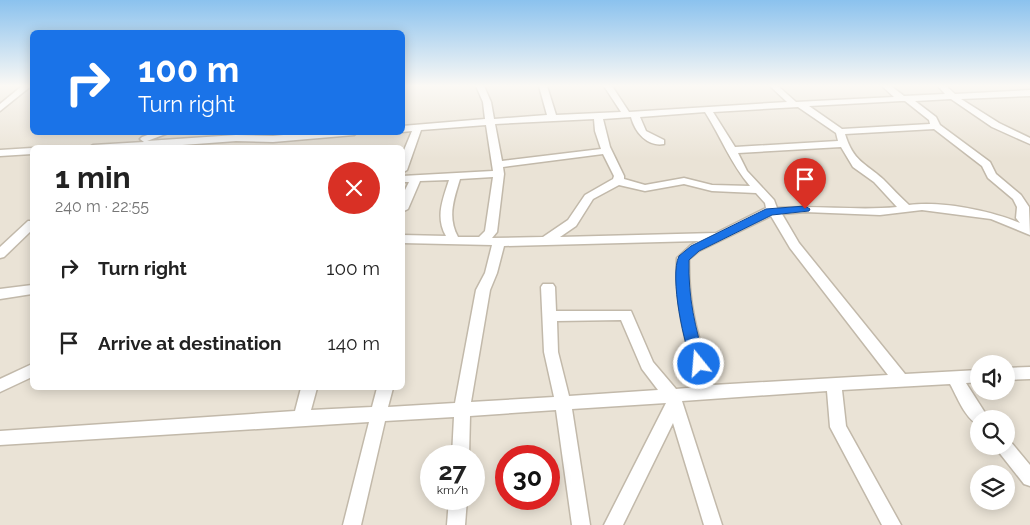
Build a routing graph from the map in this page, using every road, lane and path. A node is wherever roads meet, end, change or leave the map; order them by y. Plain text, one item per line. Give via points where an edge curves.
1 (489, 110) edge
2 (550, 110) edge
3 (627, 110) edge
4 (699, 110) edge
5 (707, 110) edge
6 (807, 110) edge
7 (920, 110) edge
8 (973, 110) edge
9 (631, 115) junction
10 (599, 117) junction
11 (552, 118) junction
12 (491, 123) junction
13 (936, 126) junction
14 (417, 128) junction
15 (405, 129) edge
16 (840, 132) junction
17 (158, 135) edge
18 (230, 135) edge
19 (314, 135) edge
20 (292, 137) junction
21 (236, 138) junction
22 (1030, 141) edge
23 (661, 142) dead end
24 (844, 144) junction
25 (129, 145) edge
26 (140, 145) edge
27 (289, 145) edge
28 (731, 150) junction
29 (30, 151) edge
30 (606, 151) junction
31 (0, 154) edge
32 (405, 162) edge
33 (499, 170) junction
34 (456, 176) junction
35 (416, 178) junction
36 (405, 179) edge
37 (618, 181) junction
38 (758, 190) junction
39 (405, 203) edge
40 (906, 209) junction
41 (772, 211) junction
42 (30, 226) edge
43 (1030, 229) edge
44 (717, 237) junction
45 (405, 239) edge
46 (454, 240) junction
47 (482, 241) junction
48 (546, 241) junction
49 (499, 242) junction
50 (0, 254) edge
51 (548, 287) dead end
52 (30, 290) edge
53 (0, 294) edge
54 (549, 316) junction
55 (30, 371) edge
56 (1030, 373) edge
57 (1015, 374) edge
58 (970, 377) edge
59 (955, 378) junction
60 (901, 380) junction
61 (834, 385) junction
62 (0, 386) edge
63 (308, 390) edge
64 (385, 390) edge
65 (707, 392) junction
66 (673, 400) junction
67 (563, 402) junction
68 (462, 410) junction
69 (974, 410) edge
70 (380, 414) junction
71 (301, 418) junction
72 (0, 438) edge
73 (461, 445) edge
74 (1011, 455) edge
75 (1030, 478) edge
76 (457, 510) edge
77 (352, 525) edge
78 (456, 525) edge
79 (581, 525) edge
80 (613, 525) edge
81 (713, 525) edge
82 (892, 525) edge

1 - 12 street
2 - 11 street
3 - 9 street
4 - 9 street
5 - 28 street
6 - 16 street
7 - 13 street
8 - 22 street
9 - 10 street
9 - 23 street via 646,138
10 - 11 street
10 - 30 street
11 - 12 street
12 - 14 street
12 - 33 street
13 - 16 street
13 - 43 street via 986,164 992,176 1017,197 1023,207 1022,218
14 - 15 street
14 - 32 street
16 - 24 street
17 - 25 street
18 - 21 street
19 - 20 street
20 - 21 street
20 - 27 street
21 - 26 street
24 - 28 street
24 - 40 street via 857,165 878,180
28 - 38 street
29 - 31 street
30 - 33 street via 518,160
30 - 37 street via 619,176
33 - 34 street
33 - 47 street via 491,232
34 - 35 street
34 - 46 street via 445,206 447,229
35 - 36 street
35 - 39 street
37 - 38 street via 645,188 684,182 712,188
37 - 48 street via 589,197 572,223
38 - 41 street via 770,202
40 - 41 street via 871,213 805,209
40 - 43 street via 922,207 990,215
41 - 44 street
41 - 60 street via 794,245
42 - 50 street
44 - 48 street
44 - 65 street via 688,253 682,264 686,318
45 - 46 street
46 - 47 street
47 - 49 street
48 - 49 street
49 - 68 street via 483,290
51 - 54 street
52 - 53 street
54 - 66 street via 626,315 647,365
54 - 67 street via 551,352
55 - 62 street
56 - 57 street
58 - 59 street
59 - 60 street
59 - 69 street
60 - 61 street
61 - 65 street
61 - 82 street via 838,427
63 - 71 street
64 - 70 street
65 - 66 street
66 - 67 street
66 - 80 street
66 - 81 street
67 - 68 street
67 - 79 street
68 - 70 street
68 - 73 street
70 - 71 street
70 - 77 street
71 - 72 street
74 - 75 street
76 - 78 street

